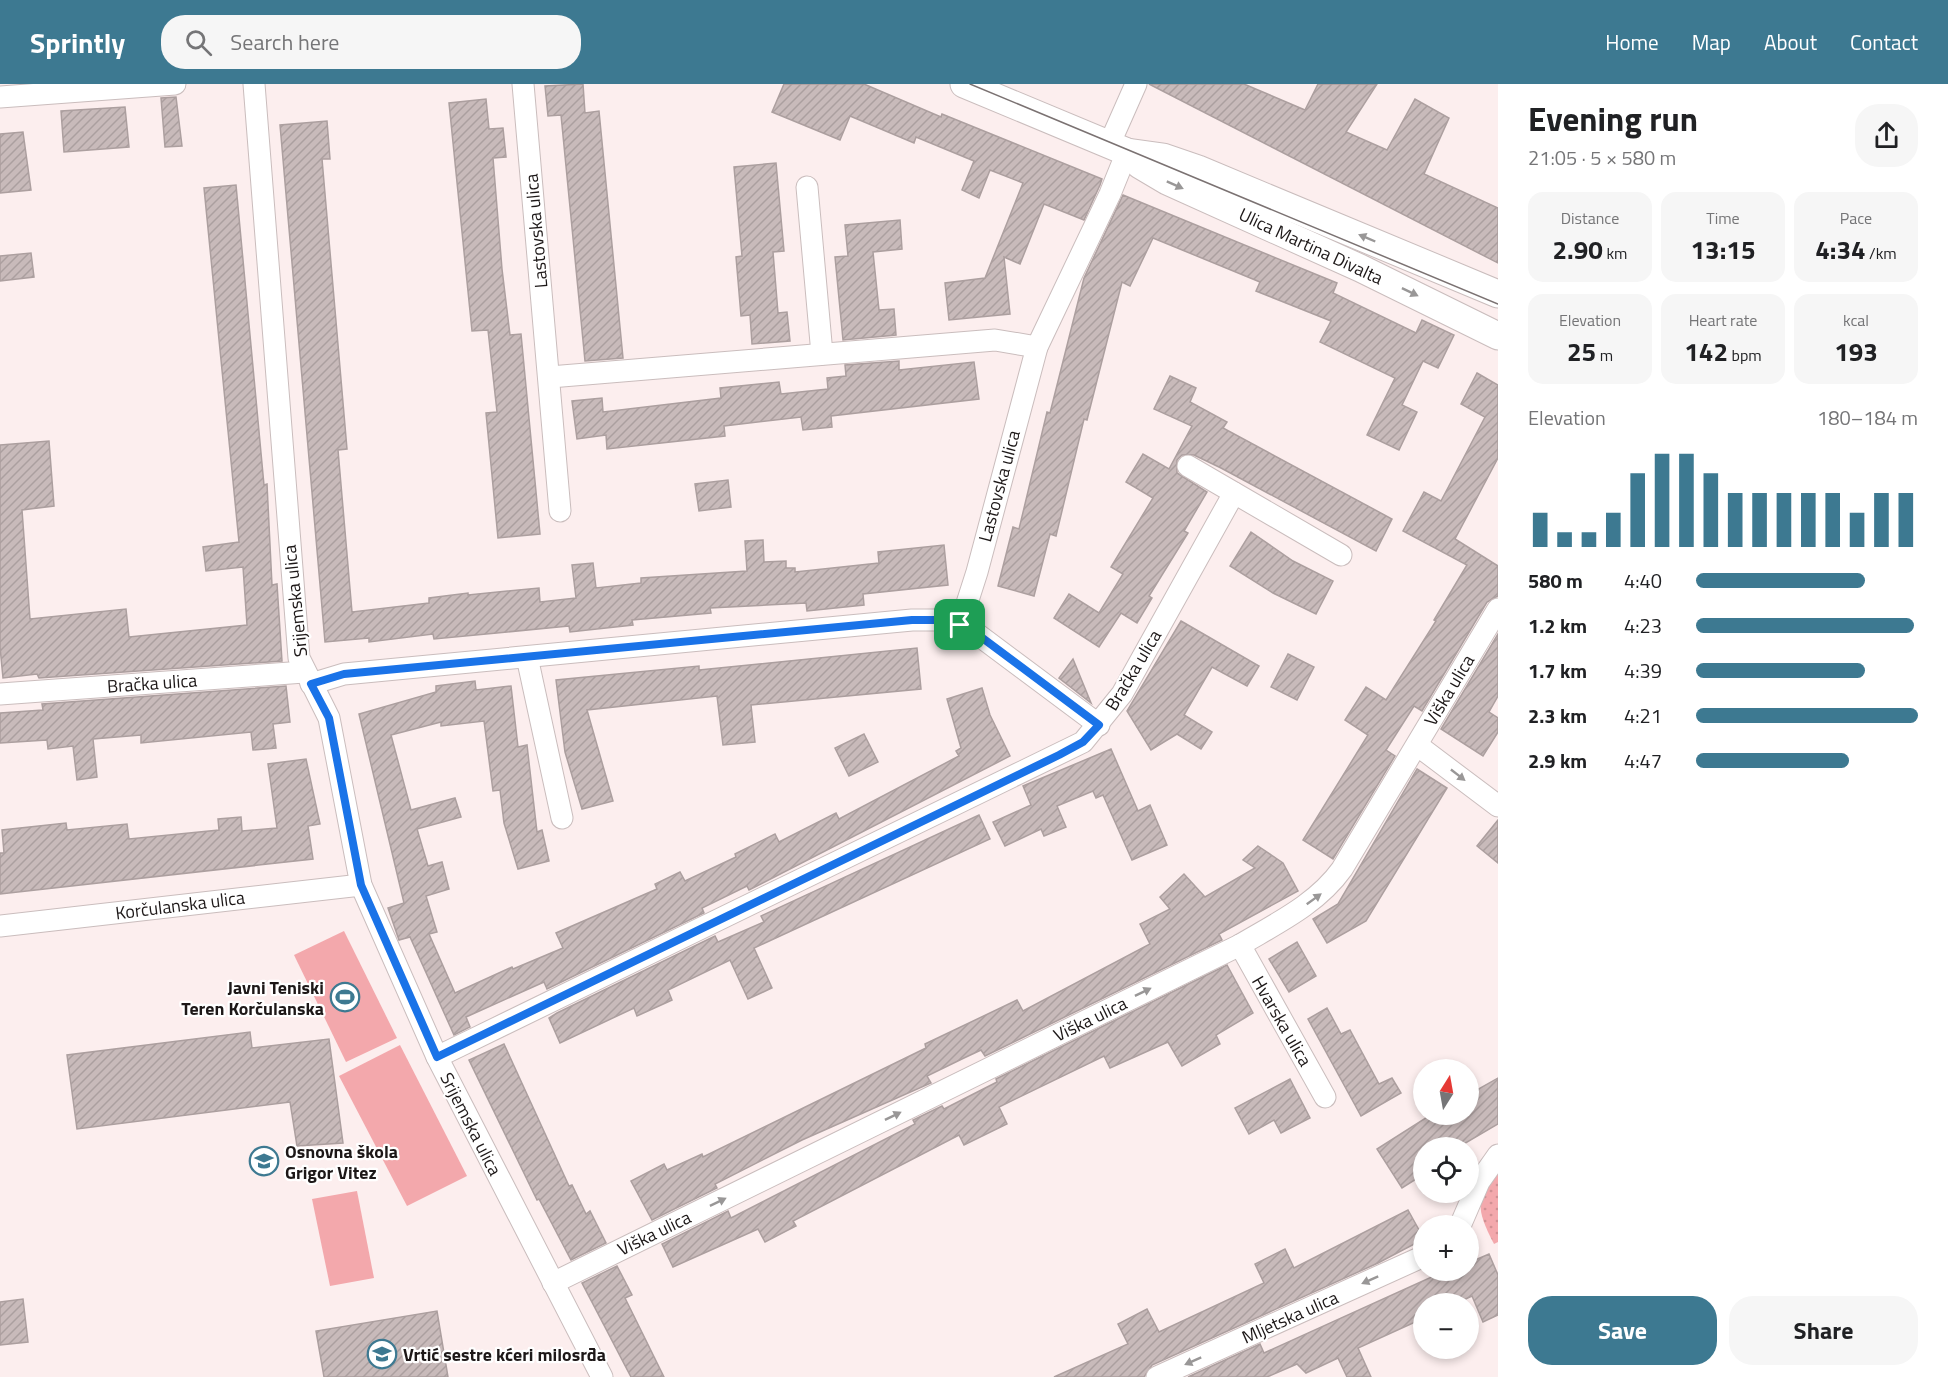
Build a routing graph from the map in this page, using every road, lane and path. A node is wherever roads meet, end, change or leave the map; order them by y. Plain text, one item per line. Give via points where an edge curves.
1 (175, 84) edge
2 (254, 84) edge
3 (523, 84) edge
4 (964, 84) edge
5 (1136, 84) edge
6 (0, 97) edge
7 (1118, 148) junction
8 (807, 187) dead end
9 (1498, 294) edge
10 (1498, 336) edge
11 (1037, 347) junction
12 (822, 354) junction
13 (550, 377) junction
14 (1188, 466) dead end
15 (1234, 493) junction
16 (560, 511) dead end
17 (1341, 555) dead end
18 (1498, 609) edge
19 (960, 625) junction
20 (527, 657) junction
21 (308, 678) junction
22 (0, 694) edge
23 (1099, 725) junction
24 (1417, 745) junction
25 (1498, 806) edge
26 (562, 818) dead end
27 (361, 885) junction
28 (0, 926) edge
29 (1240, 945) junction
30 (437, 1057) junction
31 (1325, 1097) dead end
32 (1498, 1155) edge
33 (1465, 1215) edge
34 (1413, 1261) edge
35 (553, 1283) junction
36 (602, 1377) edge
37 (1157, 1377) edge

1 - 6 street
2 - 21 street, Srijemska ulica via 297,640 299,658
3 - 13 street, Lastovska ulica
4 - 7 street, Ulica Martina Divalta
5 - 7 street, Lastovska ulica
9 -> 7 street, Ulica Martina Divalta via 1198,169
7 -> 10 street, Ulica Martina Divalta via 1167,181
7 - 11 street, Lastovska ulica via 1110,194
8 - 12 street
11 - 12 street via 995,340
11 - 19 street, Lastovska ulica
12 - 13 street
13 - 16 street, Lastovska ulica
14 - 15 street
15 - 17 street
15 - 23 street, Bračka ulica via 1122,694
18 - 24 street, Viška ulica
19 - 20 street, Bračka ulica via 941,620 912,620
19 - 23 street, Bračka ulica via 989,641
20 - 21 street, Bračka ulica
20 - 26 street
21 - 22 street, Bračka ulica
21 - 27 street, Srijemska ulica via 329,718
23 - 30 street via 1083,742 1059,755
24 -> 25 street
29 -> 24 street, Viška ulica via 1324,892
27 - 28 street, Korčulanska ulica
27 - 30 street, Srijemska ulica
29 - 31 street, Hvarska ulica
35 -> 29 street, Viška ulica
30 - 35 street, Srijemska ulica
32 - 33 street via 1479,1182
34 -> 37 street, Mljetska ulica
35 - 36 street, Srijemska ulica

